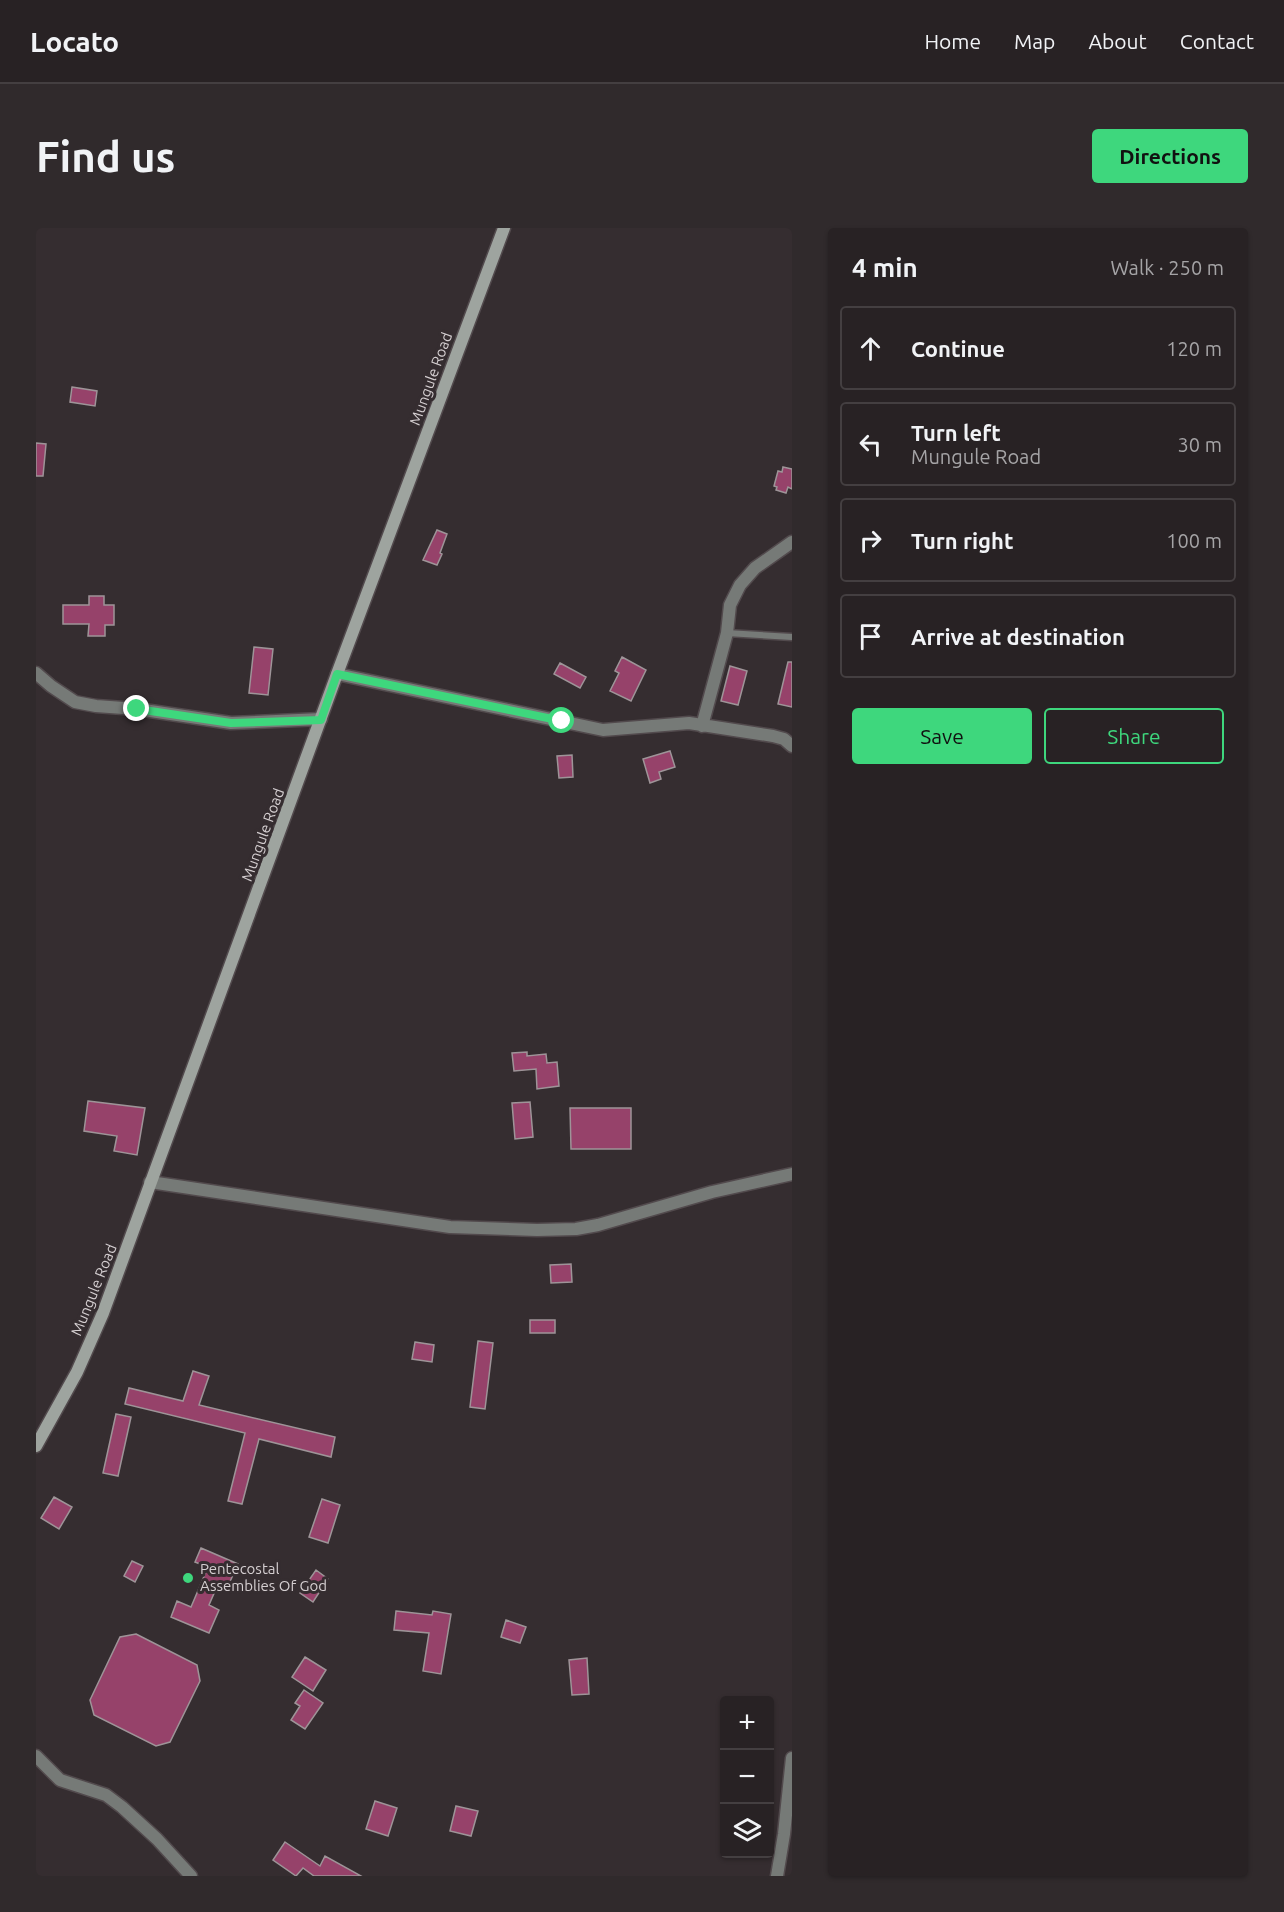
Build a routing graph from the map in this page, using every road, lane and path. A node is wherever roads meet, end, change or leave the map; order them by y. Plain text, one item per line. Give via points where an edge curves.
1 (504, 228) edge
2 (792, 542) edge
3 (727, 633) junction
4 (792, 637) edge
5 (36, 673) edge
6 (337, 674) junction
7 (321, 720) junction
8 (702, 726) junction
9 (792, 746) edge
10 (792, 1174) edge
11 (150, 1182) junction
12 (36, 1446) edge
13 (36, 1756) edge
14 (792, 1758) edge
15 (191, 1876) edge
16 (777, 1876) edge

1 - 6 street, Mungule Road
2 - 3 street via 755,568 740,585 730,605
3 - 4 lane
3 - 8 street
5 - 7 street via 75,702 96,706 231,723
6 - 7 street, Mungule Road
6 - 8 street via 603,730 689,723
7 - 11 street, Mungule Road
8 - 9 street via 773,736
10 - 11 street via 598,1225 537,1230 450,1227
11 - 12 street, Mungule Road via 103,1313 77,1372
13 - 15 street via 60,1780 106,1795 122,1807
14 - 16 street

